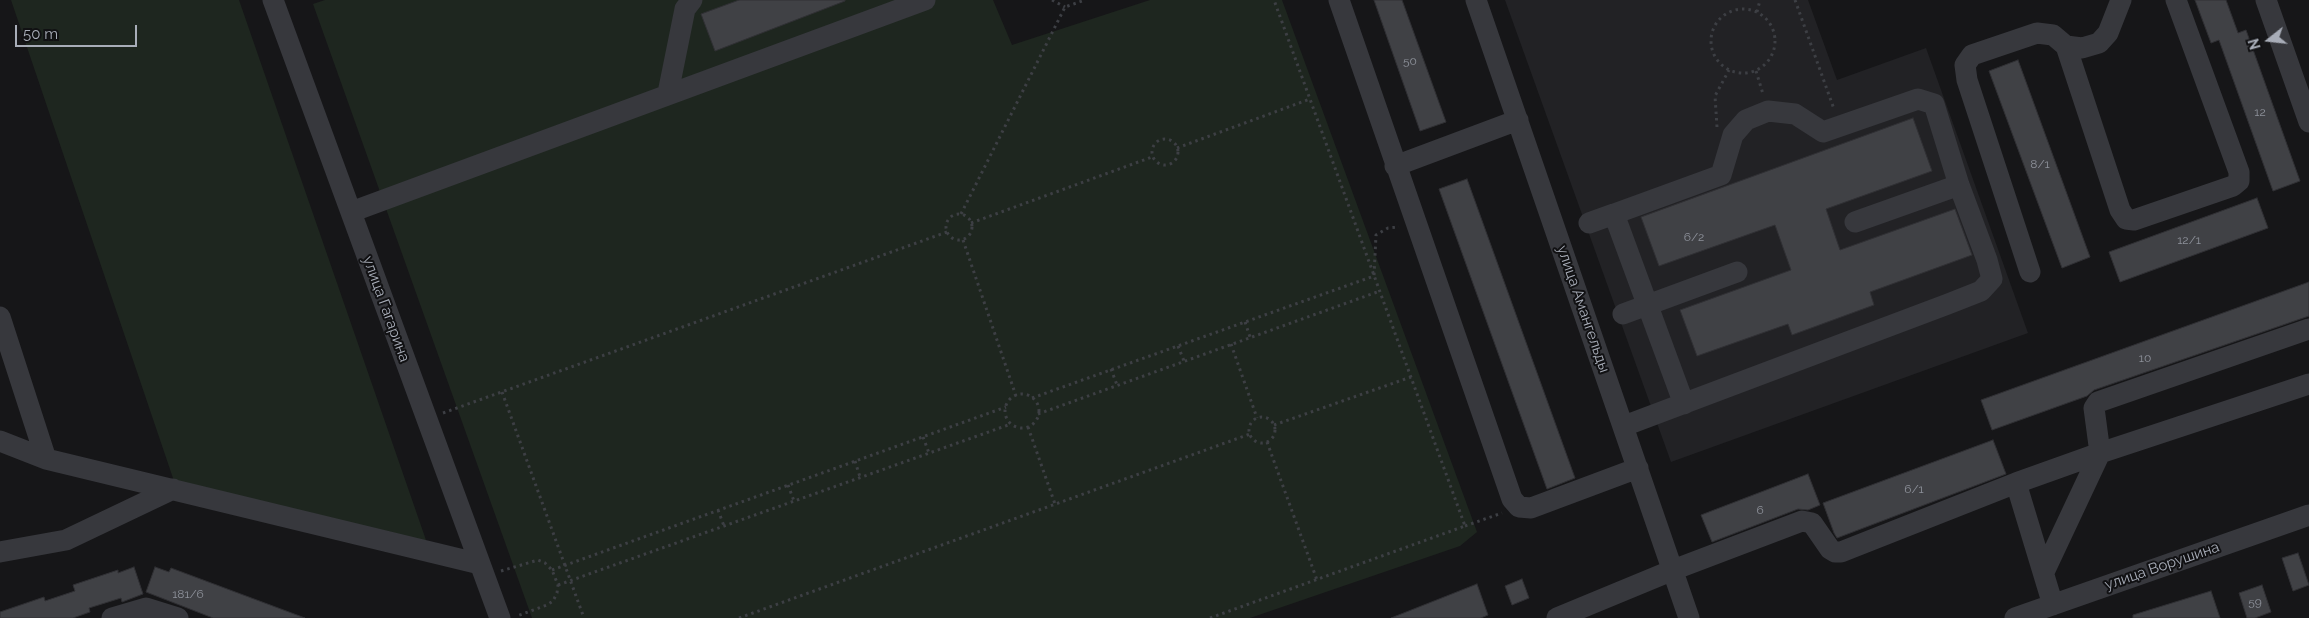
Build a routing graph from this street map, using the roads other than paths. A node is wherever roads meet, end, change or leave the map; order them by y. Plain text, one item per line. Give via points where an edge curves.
1 (273, 0) edge
2 (692, 0) edge
3 (925, 0) edge
4 (1338, 0) edge
5 (1476, 0) edge
6 (2121, 0) edge
7 (2176, 0) edge
8 (2266, 0) edge
9 (2066, 46) junction
10 (668, 93) junction
11 (1518, 120) junction
12 (2309, 122) edge
13 (1395, 166) junction
14 (1959, 185) junction
15 (350, 212) junction
16 (1614, 214) junction
17 (1855, 222) dead end
18 (1589, 223) dead end
19 (1738, 272) dead end
20 (2030, 272) dead end
21 (1647, 305) junction
22 (1623, 314) dead end
23 (0, 318) edge
24 (2309, 329) edge
25 (2309, 384) edge
26 (1684, 404) junction
27 (1624, 426) junction
28 (0, 441) edge
29 (2100, 454) junction
30 (46, 458) junction
31 (1638, 468) junction
32 (2016, 483) junction
33 (173, 489) junction
34 (2309, 515) edge
35 (0, 552) edge
36 (482, 570) junction
37 (1673, 570) junction
38 (2044, 572) junction
39 (2053, 604) junction
40 (112, 618) edge
41 (178, 618) edge
42 (500, 618) edge
43 (1556, 618) edge
44 (1689, 618) edge
45 (2015, 618) edge

1 - 15 street, улица Гагарина
2 - 10 street via 685,9
3 - 10 street
4 - 13 street
5 - 11 street, улица Амангельды
6 - 9 street via 2108,34 2099,43 2082,48
7 - 9 street via 2239,172 2239,181 2233,186 2134,220 2126,219 2120,210
8 - 12 street
9 - 20 street via 2052,35 2037,33 1972,55 1965,64 1967,80
10 - 15 street
11 - 13 street
11 - 27 street, улица Амангельды
13 - 31 street via 1512,500 1519,507 1531,508
14 - 16 street via 1934,104 1918,99 1823,132 1795,114 1768,111 1746,120 1733,135 1721,175
14 - 17 street
14 - 26 street via 1988,260 1992,279 1981,291
15 - 36 street, улица Гагарина
16 - 18 street
16 - 21 street
19 - 21 street
21 - 22 street
21 - 26 street
23 - 30 street
24 - 29 street via 2098,402 2094,408
25 - 29 street
26 - 27 street
27 - 31 street, улица Амангельды
28 - 30 street
29 - 32 street
29 - 38 street
30 - 33 street
31 - 37 street, улица Амангельды
32 - 37 street via 1841,552 1830,549 1812,523 1802,521
32 - 38 street
33 - 35 street via 66,540
33 - 36 street
34 - 39 street, улица Ворушина
36 - 42 street, улица Гагарина
37 - 43 street
37 - 44 street, улица Амангельды
38 - 39 street
39 - 45 street, улица Ворушина
40 - 41 street via 146,608

